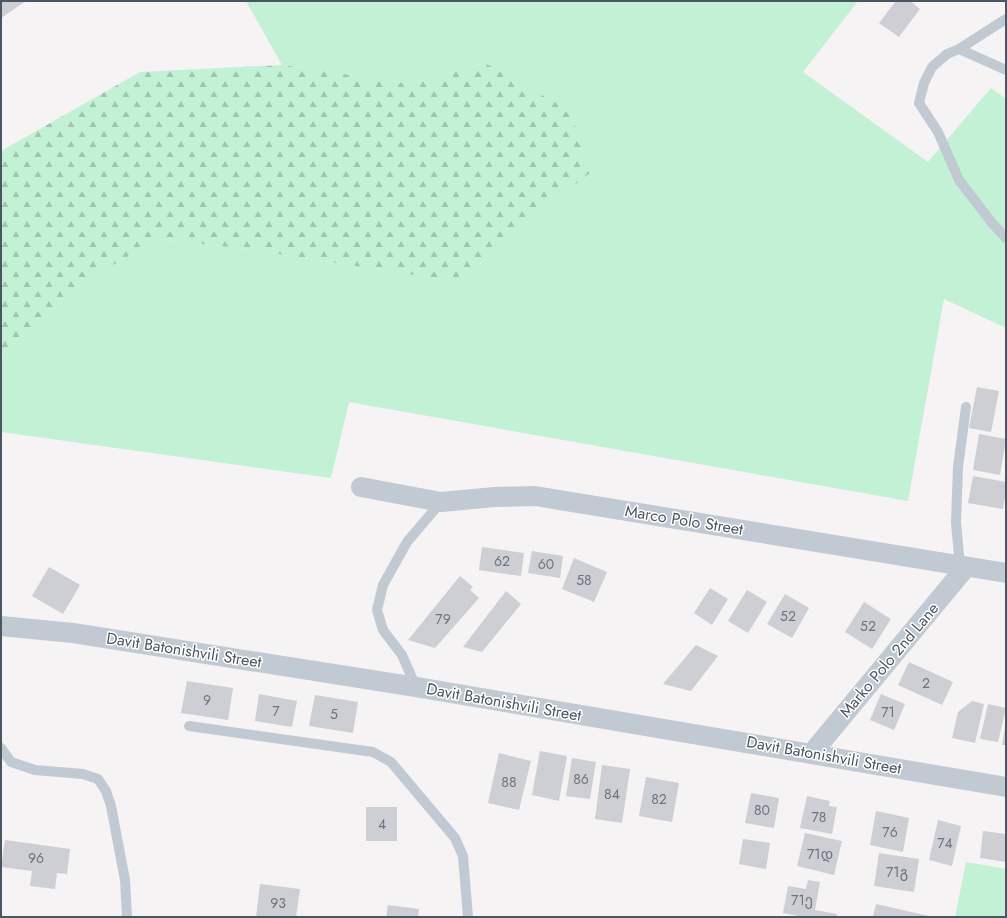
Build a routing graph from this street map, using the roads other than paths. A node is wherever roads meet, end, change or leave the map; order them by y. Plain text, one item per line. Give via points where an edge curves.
1 (1006, 18) edge
2 (959, 48) junction
3 (1006, 70) edge
4 (1006, 238) edge
5 (966, 407) dead end
6 (361, 487) dead end
7 (441, 502) junction
8 (963, 566) junction
9 (1006, 573) edge
10 (1, 626) edge
11 (416, 687) junction
12 (189, 726) dead end
13 (1, 748) edge
14 (812, 753) junction
15 (1006, 787) edge
16 (127, 917) edge
17 (468, 917) edge

1 - 2 lane
2 - 3 lane
2 - 4 lane via 932,67 924,83 919,103 938,132 959,180
5 - 8 lane via 958,467 956,523
6 - 7 street, Marco Polo Street
7 - 8 street, Marco Polo Street via 535,496
7 - 11 lane via 407,542 383,585 376,610 383,630 402,655
8 - 9 street, Marco Polo Street
8 - 14 street, Marko Polo 2nd Lane
10 - 11 street, Davit Batonishvili Street via 73,633
11 - 14 street, Davit Batonishvili Street
12 - 17 lane via 372,752 392,762 455,838 463,856
13 - 16 lane via 11,762 35,770 83,774 98,779 106,791 111,806 125,880
14 - 15 street, Davit Batonishvili Street

